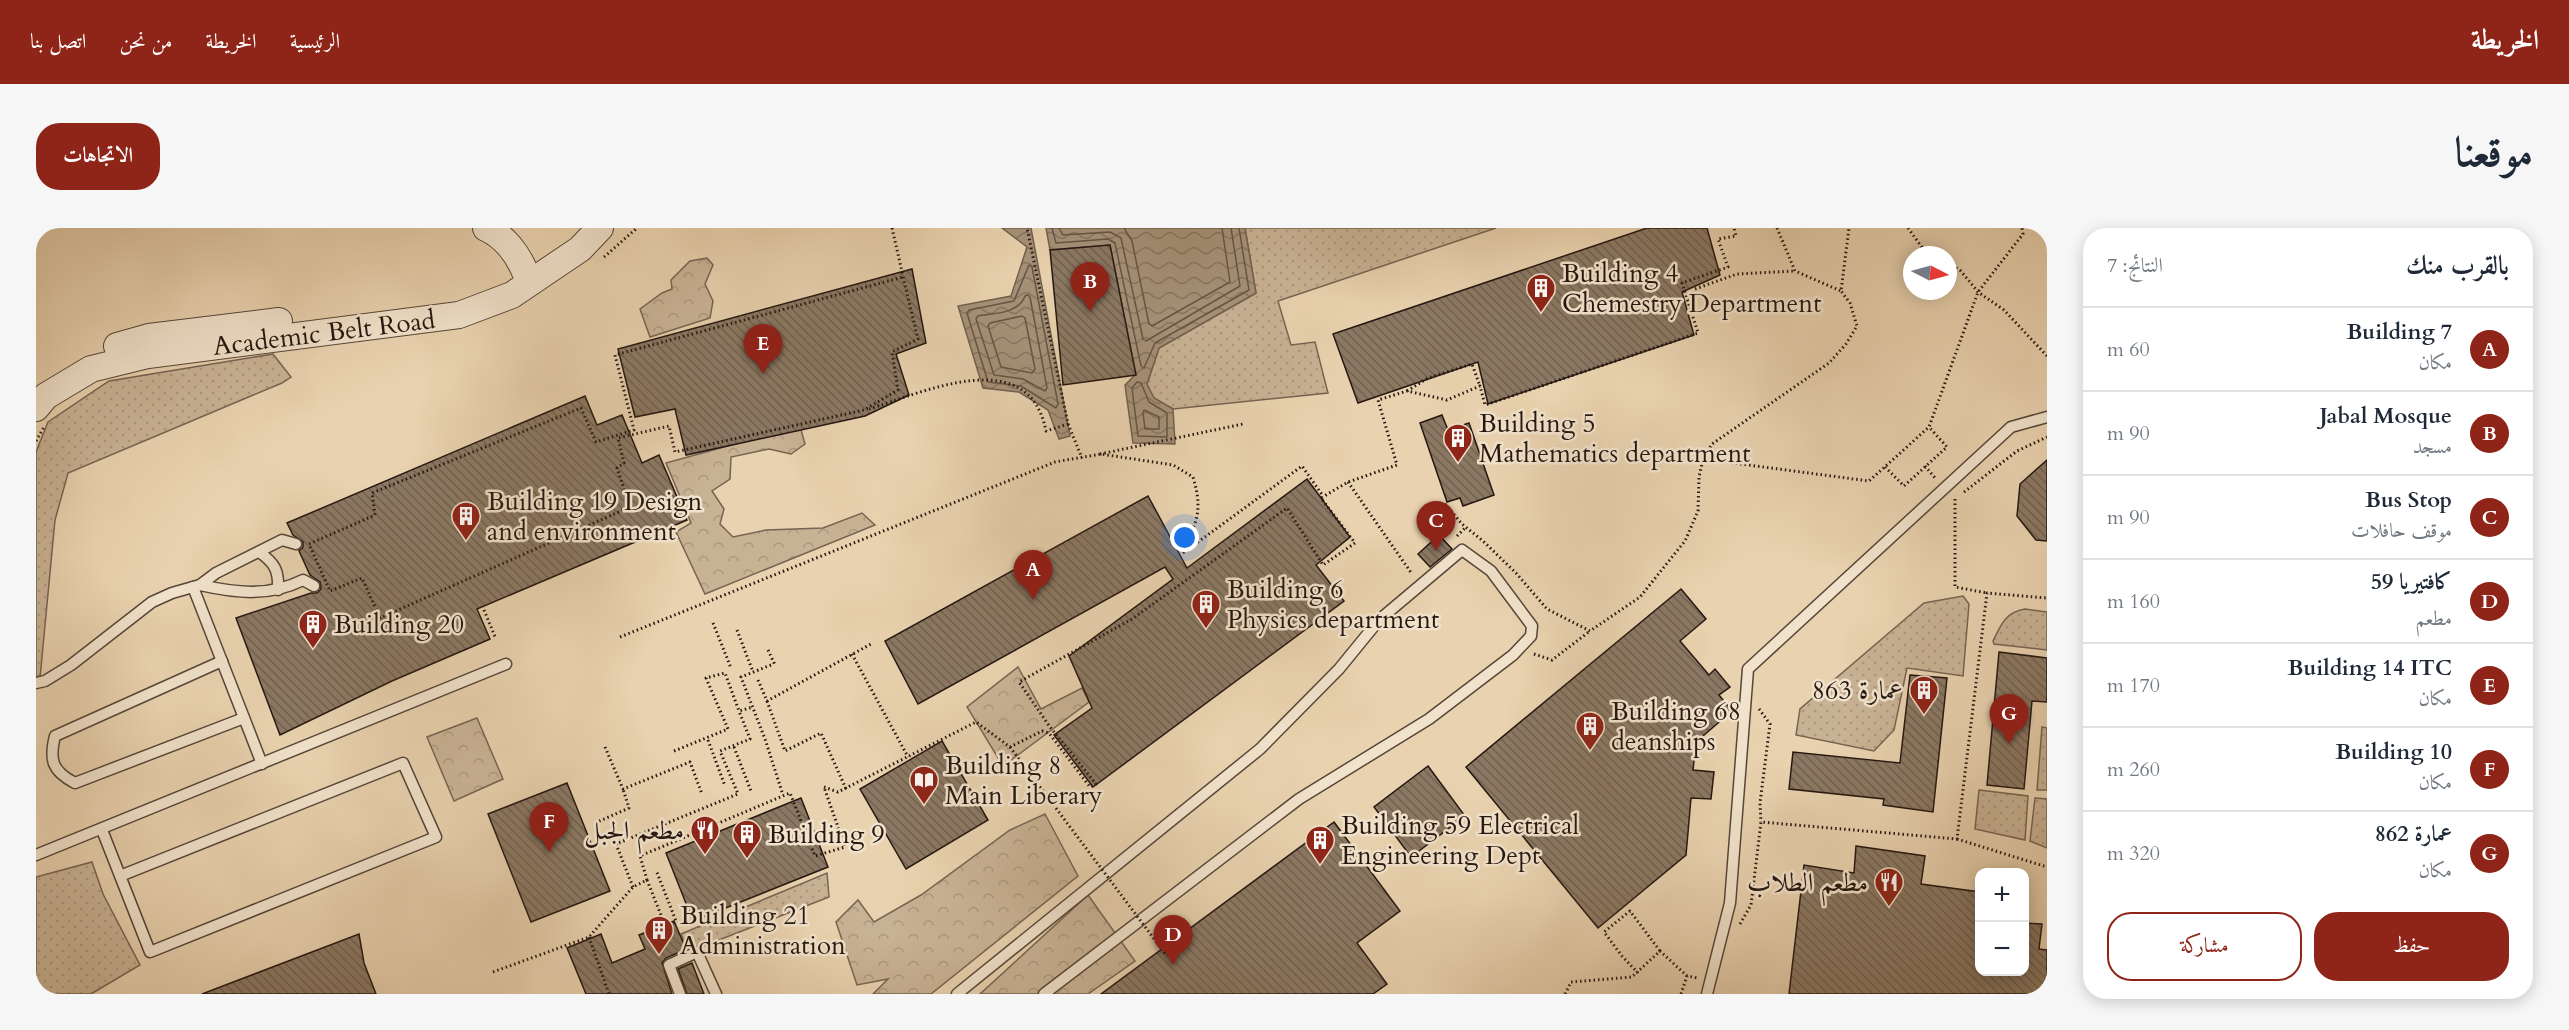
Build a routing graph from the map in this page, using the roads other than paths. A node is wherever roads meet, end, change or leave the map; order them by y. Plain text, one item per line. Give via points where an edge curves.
1 (486, 228) edge
2 (581, 228) edge
3 (600, 228) edge
4 (525, 272) junction
5 (36, 392) edge
6 (36, 408) edge
7 (2047, 417) edge
8 (296, 544) dead end
9 (259, 552) junction
10 (197, 586) junction
11 (314, 586) dead end
12 (278, 590) junction
13 (222, 661) junction
14 (506, 664) dead end
15 (36, 683) edge
16 (244, 718) junction
17 (262, 764) junction
18 (102, 830) junction
19 (36, 855) edge
20 (120, 876) junction
21 (680, 994) edge
22 (716, 994) edge
23 (957, 994) edge
24 (1044, 994) edge
25 (1707, 994) edge

1 - 4 street via 502,238 520,259
2 - 4 street, Academic Belt Road via 562,248
3 - 6 street, Academic Belt Road via 580,249 512,295 459,315 148,356 91,369 46,396
4 - 5 street, Academic Belt Road via 449,301 149,337 111,347 66,368
7 - 25 lane via 2011,427 1749,669 1730,903
8 - 9 lane via 282,540
9 - 10 lane
9 - 12 lane via 275,564
10 - 12 lane via 248,593
10 - 13 lane
10 - 15 lane via 152,602 80,659
11 - 12 lane via 303,580
13 - 16 lane
13 - 16 lane via 55,736 51,754 56,768 75,783
14 - 17 lane
16 - 17 lane
17 - 18 lane
18 - 19 lane
18 - 20 lane
20 - 20 lane via 150,952 436,837 403,763
21 - 22 lane via 669,965 697,952
23 - 24 lane via 1260,749 1339,669 1380,620 1462,550 1491,571 1533,627 1531,636 1513,655 1429,719 1299,799

